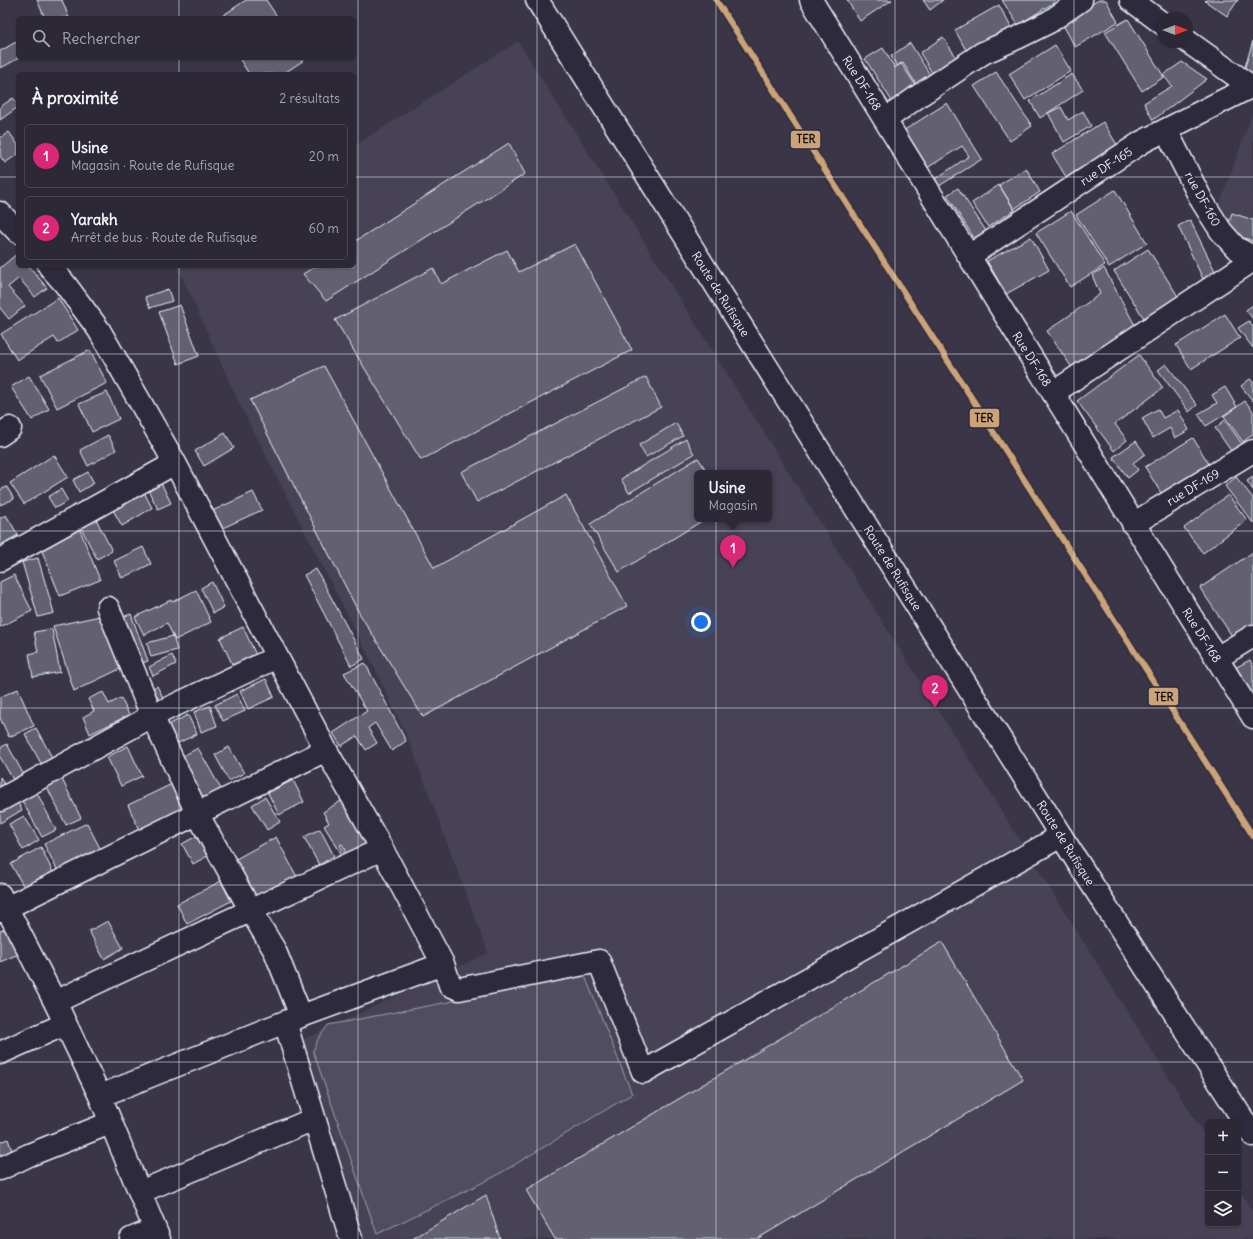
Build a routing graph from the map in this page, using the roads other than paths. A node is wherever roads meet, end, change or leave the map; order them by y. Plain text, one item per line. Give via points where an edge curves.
1 (537, 0) edge
2 (811, 0) edge
3 (1082, 0) edge
4 (1131, 0) edge
5 (1157, 20) edge
6 (1193, 45) edge
7 (1252, 88) edge
8 (885, 120) junction
9 (1166, 130) junction
10 (0, 212) edge
11 (16, 230) edge
12 (969, 256) junction
13 (1253, 258) edge
14 (51, 268) edge
15 (1053, 393) junction
16 (1253, 451) edge
17 (175, 462) junction
18 (1133, 524) junction
19 (0, 560) edge
20 (108, 608) dead end
21 (1253, 636) edge
22 (277, 657) junction
23 (1217, 658) junction
24 (152, 716) junction
25 (1253, 717) edge
26 (326, 750) junction
27 (0, 800) edge
28 (198, 813) junction
29 (1062, 836) junction
30 (382, 849) junction
31 (2, 904) edge
32 (250, 911) junction
33 (444, 964) junction
34 (55, 1002) junction
35 (293, 1019) junction
36 (65, 1024) junction
37 (0, 1053) edge
38 (100, 1096) junction
39 (314, 1119) junction
40 (110, 1123) junction
41 (1253, 1135) edge
42 (0, 1170) edge
43 (140, 1192) junction
44 (157, 1234) edge
45 (131, 1239) edge
46 (351, 1239) edge

1 - 29 street, Route de Rufisque
2 - 8 street, Rue DF-168
3 - 8 street via 1049,22 982,53
4 - 5 street
6 - 7 street
7 - 9 street, rue DF-165
8 - 12 street, Rue DF-168
9 - 12 street, rue DF-165 via 1142,142
9 - 13 street, rue DF-160 via 1202,201 1221,231 1236,248
10 - 11 street
12 - 15 street, Rue DF-168
13 - 15 street
14 - 17 street via 99,330
15 - 18 street, Rue DF-168
16 - 18 street, rue DF-169
17 - 19 street
17 - 22 street
18 - 23 street, Rue DF-168
20 - 24 street
21 - 23 street
22 - 24 street
22 - 26 street
23 - 25 street, Rue DF-168
24 - 27 street
24 - 28 street
26 - 28 street
26 - 30 street
28 - 31 street
28 - 32 street
29 - 33 street via 644,1072 599,962 459,989 450,985
29 - 41 street, Route de Rufisque
30 - 32 street
30 - 33 street
31 - 34 street
32 - 34 street
32 - 35 street via 275,951
33 - 35 street
34 - 36 street
35 - 38 street
35 - 39 street
36 - 37 street
36 - 38 street
38 - 40 street
39 - 43 street
39 - 46 street
40 - 42 street via 30,1155
40 - 43 street
43 - 44 street
44 - 45 street

